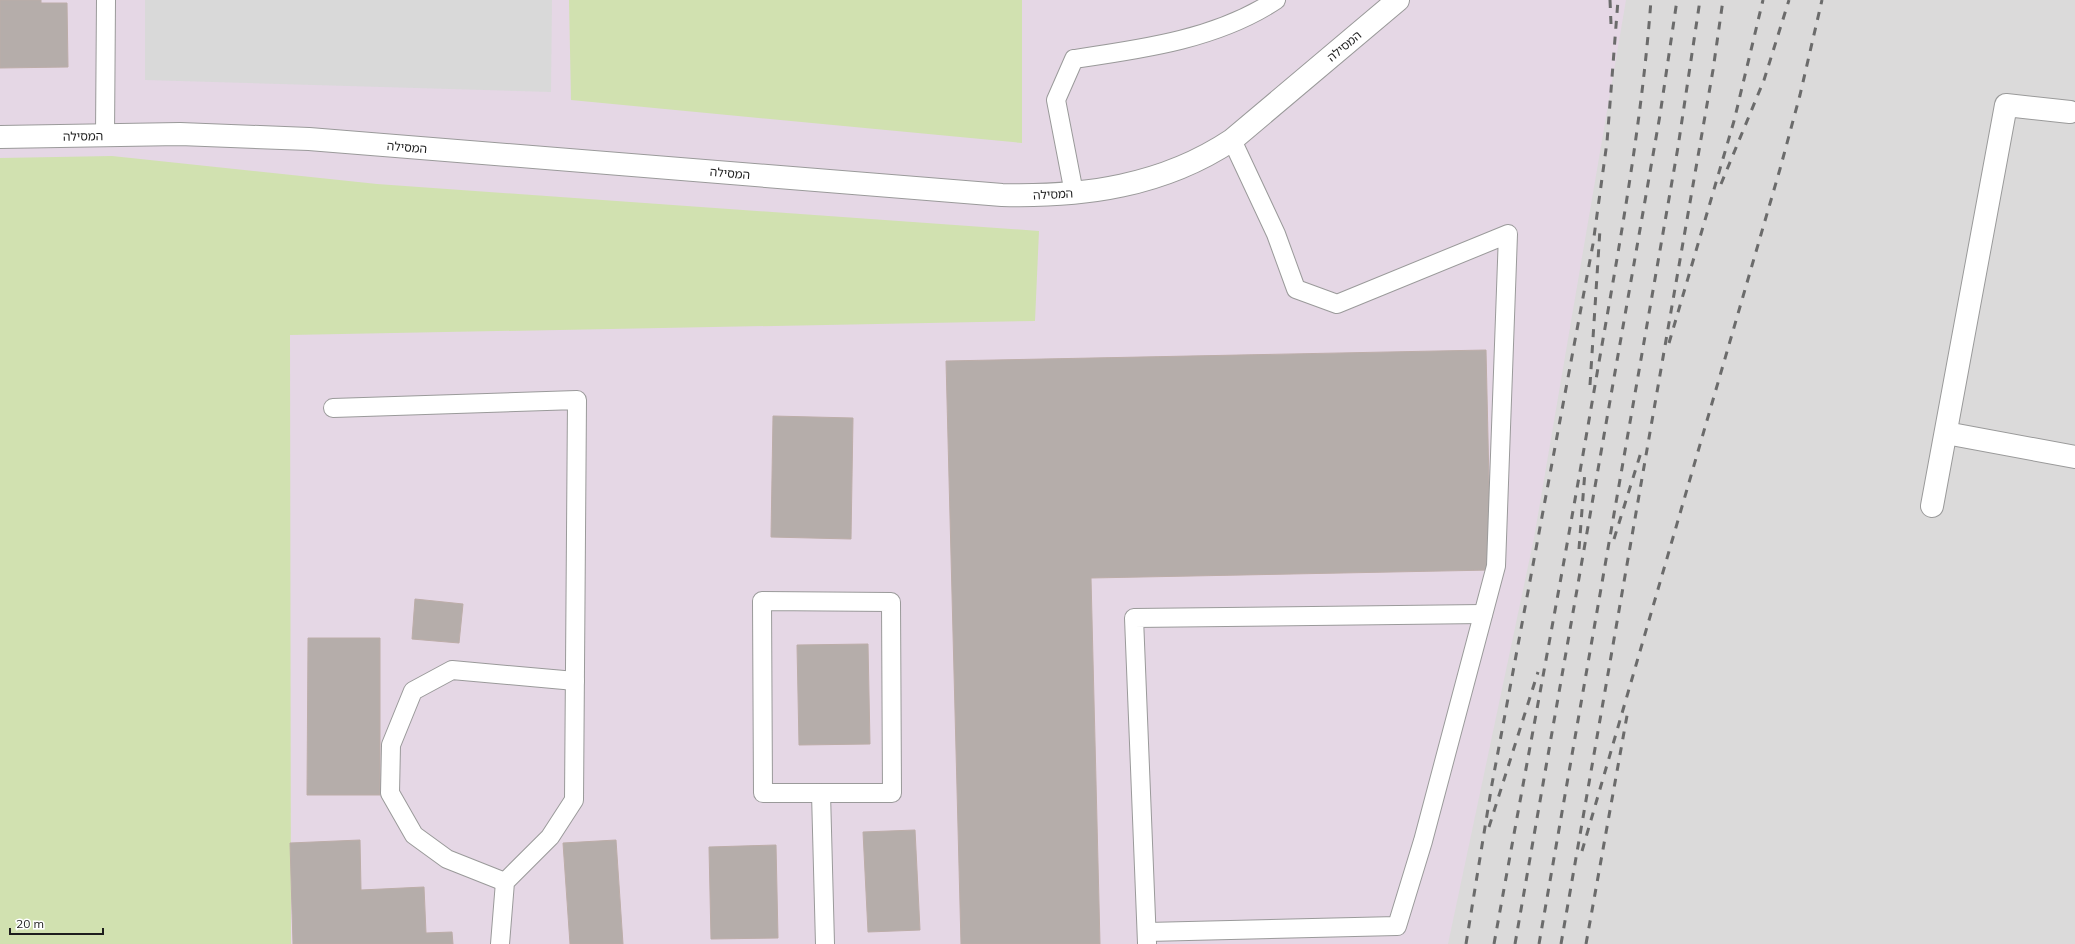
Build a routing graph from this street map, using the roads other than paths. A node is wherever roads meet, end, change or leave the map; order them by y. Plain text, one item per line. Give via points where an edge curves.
1 (106, 0) edge
2 (1276, 0) edge
3 (1398, 0) edge
4 (2070, 112) dead end
5 (105, 135) junction
6 (0, 137) edge
7 (1232, 140) junction
8 (1074, 193) junction
9 (333, 408) dead end
10 (1946, 433) junction
11 (2075, 457) edge
12 (1932, 506) dead end
13 (1483, 614) junction
14 (575, 680) junction
15 (821, 793) junction
16 (505, 882) junction
17 (1147, 938) edge
18 (500, 944) edge
19 (825, 944) edge

1 - 5 lane
2 - 8 lane via 1213,31 1135,50 1074,60 1056,100
3 - 7 street, המסילה
4 - 10 street via 2006,105
5 - 6 street, המסילה
5 - 8 street, המסילה via 180,134 309,139 1002,195
7 - 8 street, המסילה via 1212,153 1168,173 1122,186
7 - 13 lane via 1276,234 1296,289 1337,304 1508,234 1496,566
9 - 14 lane via 577,400
10 - 11 street
10 - 12 street
13 - 17 lane via 1423,841 1397,926
13 - 17 lane via 1134,618
14 - 16 lane via 574,800 550,837
14 - 16 lane via 452,670 413,691 391,745 390,793 414,835 447,859
15 - 15 lane via 892,793 891,602 762,602 763,793
15 - 19 lane
16 - 18 lane

